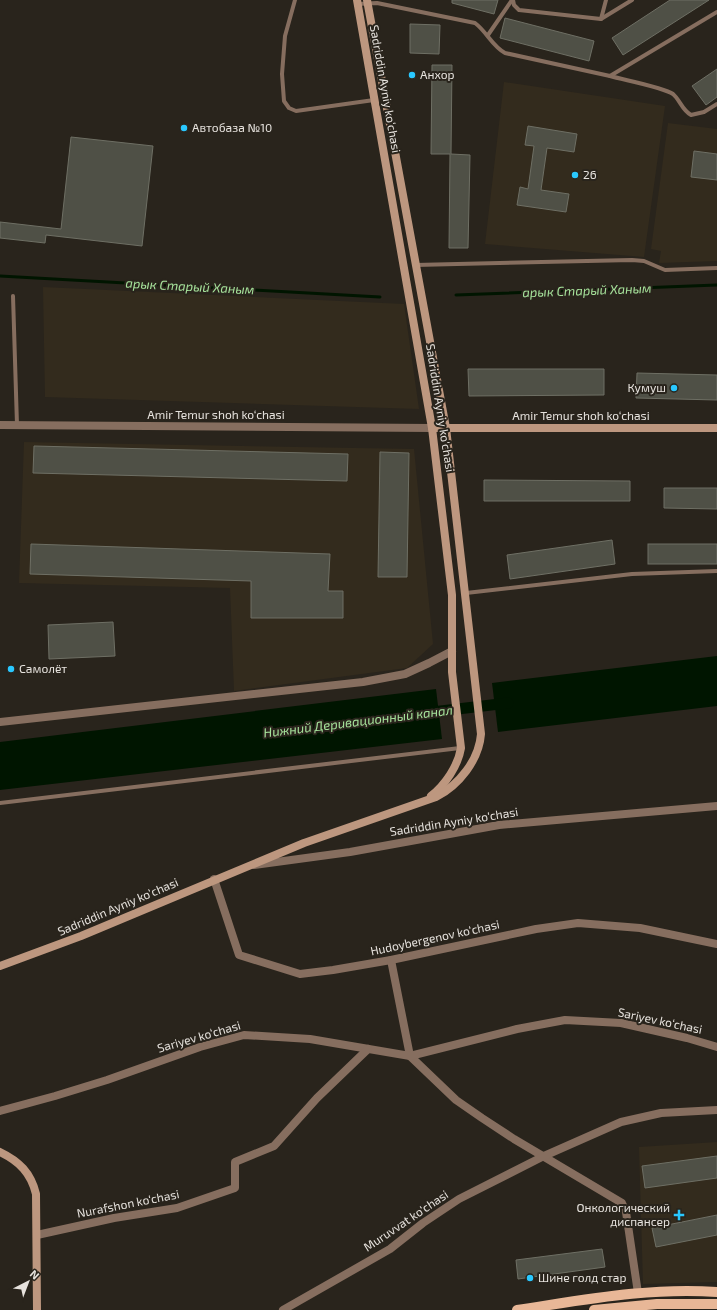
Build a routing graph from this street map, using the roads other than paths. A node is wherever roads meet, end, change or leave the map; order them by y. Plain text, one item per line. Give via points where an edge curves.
1 (295, 0) edge
2 (513, 0) edge
3 (606, 0) edge
4 (632, 0) edge
5 (367, 1) edge
6 (357, 2) edge
7 (717, 12) edge
8 (602, 19) junction
9 (488, 36) junction
10 (610, 76) junction
11 (375, 100) junction
12 (717, 104) edge
13 (414, 265) junction
14 (717, 268) edge
15 (13, 296) dead end
16 (0, 424) edge
17 (17, 426) junction
18 (432, 428) junction
19 (446, 428) junction
20 (717, 428) edge
21 (717, 571) edge
22 (466, 593) junction
23 (452, 651) junction
24 (0, 722) edge
25 (461, 748) junction
26 (0, 803) edge
27 (415, 805) junction
28 (717, 806) edge
29 (243, 867) junction
30 (214, 879) junction
31 (717, 944) edge
32 (392, 960) junction
33 (0, 966) edge
34 (717, 1047) edge
35 (368, 1049) junction
36 (410, 1056) junction
37 (717, 1110) edge
38 (0, 1111) edge
39 (0, 1152) edge
40 (544, 1156) junction
41 (37, 1235) junction
42 (717, 1292) edge
43 (638, 1293) junction
44 (717, 1304) edge
45 (680, 1306) edge
46 (37, 1310) edge
47 (283, 1310) edge
48 (518, 1310) edge
49 (594, 1310) edge

1 - 11 lane via 285,36 282,74 284,101 289,108 296,111
2 - 8 lane via 514,6 519,10
2 - 9 lane
3 - 8 lane
4 - 8 lane
5 - 6 lane
5 - 9 lane via 475,23
5 - 13 main road, Sadriddin Ayniy ko‘chasi
6 - 11 main road, Sadriddin Ayniy ko‘chasi
7 - 10 lane
9 - 10 lane via 498,49 505,53
10 - 12 lane via 668,92 690,115 704,112
11 - 18 main road, Sadriddin Ayniy ko‘chasi
13 - 14 lane via 632,260 644,261 665,270
13 - 19 main road, Sadriddin Ayniy ko‘chasi
15 - 17 lane
16 - 17 street, Amir Temur shoh ko‘chasi
17 - 18 street, Amir Temur shoh ko‘chasi
18 - 19 main road, Amir Temur shoh ko‘chasi
18 - 23 main road, Sadriddin Ayniy ko‘chasi via 452,595
19 - 20 main road, Amir Temur shoh ko‘chasi
19 - 22 main road, Sadriddin Ayniy ko‘chasi
21 - 22 lane via 632,574
22 - 27 main road, Sadriddin Ayniy ko‘chasi via 481,734 480,745 473,760 457,781 441,794
23 - 24 street via 405,674 363,682
23 - 25 main road, Sadriddin Ayniy ko‘chasi
25 - 26 lane
25 - 27 main road, Sadriddin Ayniy ko‘chasi via 455,766 440,788
27 - 29 main road, Sadriddin Ayniy ko‘chasi via 349,826
28 - 29 street, Sadriddin Ayniy ko‘chasi via 499,825 350,852
29 - 30 main road, Sadriddin Ayniy ko‘chasi
30 - 32 street, Hudoybergenov ko‘chasi via 239,955 300,974
30 - 33 main road, Sadriddin Ayniy ko‘chasi via 81,936
31 - 32 street, Hudoybergenov ko‘chasi via 640,928 578,923 536,929
32 - 36 street
34 - 36 street, Sariyev ko‘chasi via 621,1023 565,1020
35 - 36 street, Sariyev ko‘chasi
35 - 38 street, Sariyev ko‘chasi via 310,1039 244,1035 200,1047 84,1087
35 - 41 street, Nurafshon ko‘chasi via 317,1098 274,1146 235,1162 235,1188 177,1208 114,1218
36 - 40 street via 456,1100
37 - 40 street, Muruvvat ko‘chasi via 661,1113 621,1122
39 - 41 main road via 22,1166 31,1179 37,1202
40 - 43 street via 622,1203 626,1212
40 - 47 street, Muruvvat ko‘chasi via 459,1199 390,1249
41 - 46 main road
42 - 43 main road
43 - 48 main road
44 - 45 main road
45 - 49 main road

